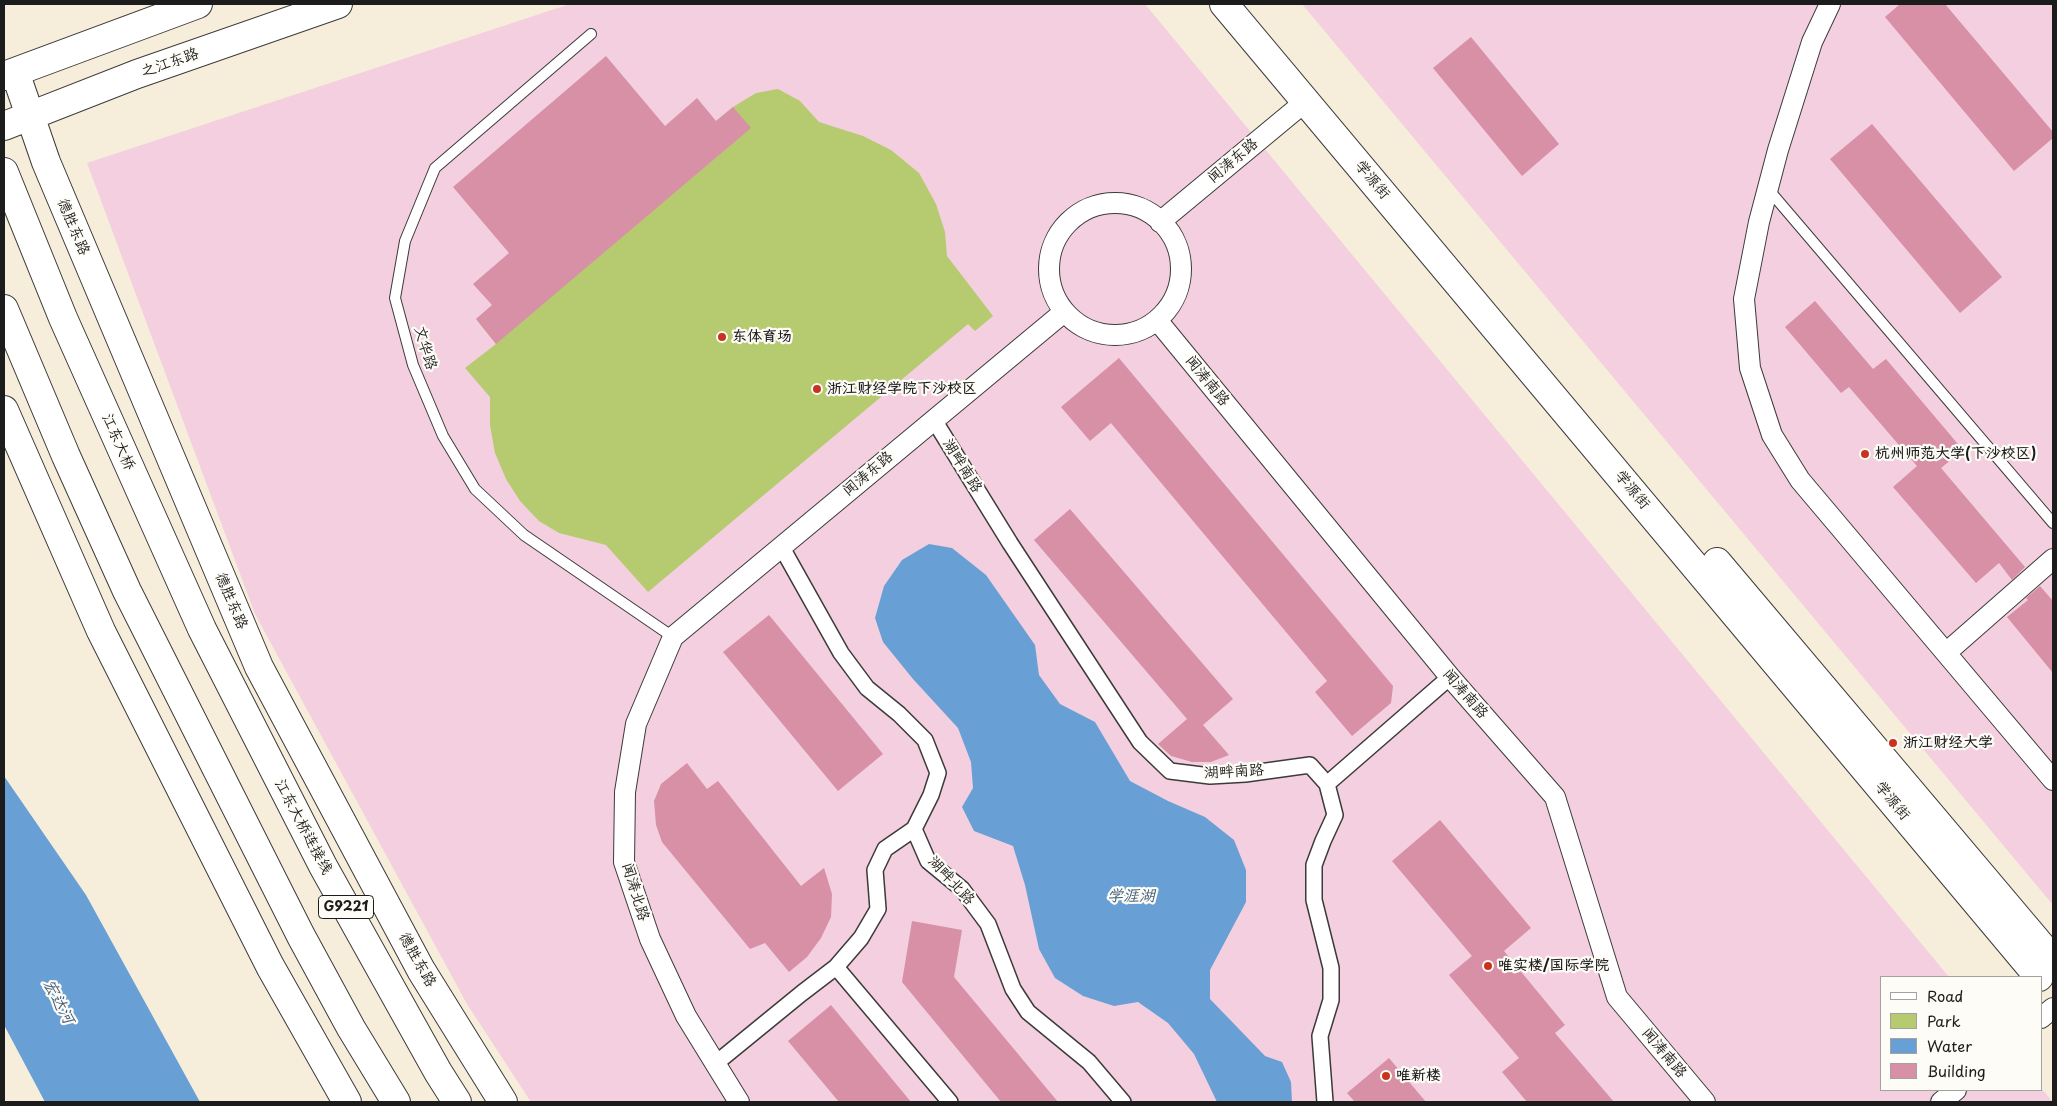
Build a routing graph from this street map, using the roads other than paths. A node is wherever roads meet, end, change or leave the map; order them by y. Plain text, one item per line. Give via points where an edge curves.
1 (198, 4) edge
2 (338, 4) edge
3 (1224, 4) edge
4 (1245, 4) edge
5 (1830, 4) edge
6 (591, 34) dead end
7 (9, 74) edge
8 (1306, 101) junction
9 (16, 122) edge
10 (4, 172) edge
11 (1768, 188) junction
12 (1160, 222) junction
13 (4, 309) edge
14 (1064, 312) junction
15 (1157, 320) junction
16 (4, 410) edge
17 (934, 420) junction
18 (2053, 522) edge
19 (781, 546) junction
20 (2053, 559) edge
21 (673, 637) junction
22 (1947, 652) junction
23 (1450, 677) junction
24 (241, 707) joint
25 (2053, 780) edge
26 (1327, 784) junction
27 (914, 829) junction
28 (2053, 960) edge
29 (836, 967) junction
30 (2038, 976) edge
31 (2042, 980) edge
32 (2053, 994) edge
33 (2053, 1008) edge
34 (2042, 1017) edge
35 (715, 1064) junction
36 (1955, 1091) edge
37 (1118, 1100) edge
38 (347, 1102) edge
39 (396, 1102) edge
40 (457, 1102) edge
41 (503, 1102) edge
42 (740, 1102) edge
43 (950, 1102) edge
44 (1325, 1102) edge
45 (1705, 1102) edge
46 (1941, 1102) edge

1 - 7 main road
2 - 9 main road, 之江东路 via 136,74
3 - 8 main road, 学源街
4 - 28 main road
5 - 11 street via 1812,42
6 - 21 lane, 文华路 via 435,168 405,240 395,298 413,366 443,436 476,489 524,535
7 - 9 main road, 德胜东路
8 - 12 street, 闻涛东路
8 - 30 main road, 学源街
9 - 41 main road, 德胜东路 via 46,162 259,667 421,970
10 - 24 main road, 江东大桥 via 100,403 202,629
11 - 18 lane
11 - 22 street via 1744,299 1750,368 1772,435 1800,480
12 - 14 street via 1142,209 1120,203 1098,205 1078,214 1062,229 1052,249 1048,271 1053,292
12 - 15 street via 1174,239 1180,261 1180,283 1172,303
13 - 39 main road via 127,591 301,936
14 - 15 street via 1079,326 1099,334 1119,336 1140,331
14 - 17 street, 闻涛东路
15 - 23 street, 闻涛南路
16 - 38 main road via 101,631 270,966
17 - 19 street, 闻涛东路
17 - 26 street, 湖畔南路 via 1140,742 1170,771 1210,776 1310,765
19 - 21 street, 闻涛东路
19 - 27 street via 841,653 867,688 925,740 938,773 932,795
20 - 22 street
21 - 35 street, 闻涛北路 via 636,724 625,792 624,862 650,938 686,1016
22 - 25 street
23 - 26 street
23 - 45 street, 闻涛南路 via 1555,797 1617,997
24 - 40 main road, 江东大桥连接线 / G9221 via 323,866
26 - 44 street, 湖畔南路 via 1336,815 1314,865 1314,900 1331,968 1331,1000 1320,1036
27 - 29 street via 885,849 875,870 878,909 861,938
27 - 37 street, 湖畔北路 via 928,861 962,889 988,924 1013,989 1028,1012 1089,1062
29 - 35 street
29 - 43 street
31 - 32 main road, 学源街
33 - 34 street
35 - 42 street, 闻涛北路
36 - 46 street

